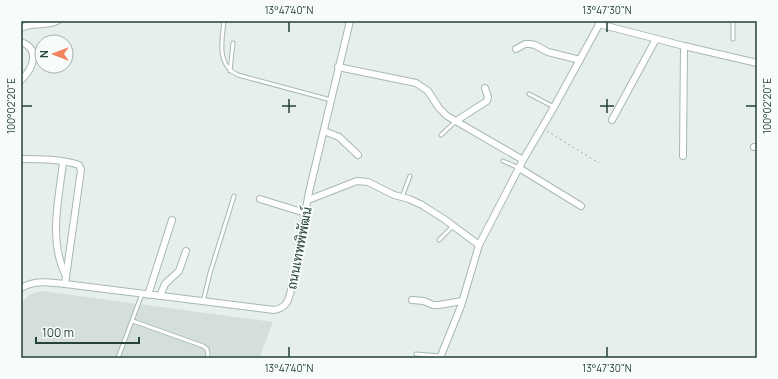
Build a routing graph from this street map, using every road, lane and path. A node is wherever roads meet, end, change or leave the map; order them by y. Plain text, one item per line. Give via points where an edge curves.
1 (56, 21) edge
2 (224, 21) edge
3 (350, 21) edge
4 (733, 21) edge
5 (600, 23) edge
6 (21, 28) edge
7 (656, 39) junction
8 (733, 39) dead end
9 (21, 42) edge
10 (233, 43) dead end
11 (684, 46) junction
12 (516, 49) dead end
13 (580, 60) junction
14 (757, 63) edge
15 (338, 67) junction
16 (230, 71) junction
17 (21, 80) edge
18 (484, 88) dead end
19 (530, 94) dead end
20 (331, 100) junction
21 (554, 107) junction
22 (612, 120) dead end
23 (456, 121) junction
24 (542, 128) junction
25 (324, 131) junction
26 (441, 135) dead end
27 (358, 155) dead end
28 (683, 156) dead end
29 (21, 159) edge
30 (523, 160) junction
31 (503, 161) dead end
32 (63, 162) junction
33 (600, 163) dead end
34 (518, 168) junction
35 (410, 176) dead end
36 (234, 196) dead end
37 (402, 197) junction
38 (260, 199) dead end
39 (308, 200) junction
40 (581, 206) dead end
41 (305, 213) junction
42 (172, 220) dead end
43 (453, 226) junction
44 (439, 240) dead end
45 (479, 245) junction
46 (186, 252) dead end
47 (66, 276) junction
48 (65, 284) junction
49 (21, 288) edge
50 (145, 294) junction
51 (160, 296) junction
52 (412, 300) dead end
53 (462, 301) junction
54 (203, 302) junction
55 (133, 320) junction
56 (416, 354) dead end
57 (441, 357) edge
58 (118, 358) edge
59 (207, 358) edge

1 - 6 street via 45,25 28,24
2 - 16 lane via 223,60
3 - 15 street, ถนนเทพพิพัฒน์
4 - 8 lane
5 - 7 street
5 - 13 street
7 - 11 street
7 - 22 street
9 - 17 street via 27,44 33,52 33,62
10 - 16 lane
11 - 14 street
11 - 28 street
12 - 13 street via 530,44 548,52
13 - 21 street
15 - 20 street, ถนนเทพพิพัฒน์
15 - 23 street via 416,83 428,91 447,116
16 - 20 lane
18 - 23 street via 488,92 487,101
19 - 21 lane
20 - 25 street, ถนนเทพพิพัฒน์
21 - 24 street
23 - 26 lane
23 - 30 street
24 - 30 street
24 - 33 path
25 - 27 street via 339,137
25 - 39 street, ถนนเทพพิพัฒน์
29 - 32 street
30 - 34 street
31 - 34 lane
32 - 47 street via 56,224 58,256
32 - 47 street via 79,165 81,170
34 - 40 street
34 - 45 street
35 - 37 lane
36 - 54 lane
37 - 39 street via 368,182 357,181
37 - 43 street via 422,205
38 - 41 street
39 - 41 street, ถนนเทพพิพัฒน์
41 - 54 street, ถนนเทพพิพัฒน์ via 292,286 285,306 274,310
42 - 50 street
43 - 44 lane
43 - 45 street
45 - 53 street
46 - 51 street via 179,271 165,284
47 - 48 street
48 - 49 street, ถนนเทพพิพัฒน์ via 40,282
48 - 50 street, ถนนเทพพิพัฒน์
50 - 51 street, ถนนเทพพิพัฒน์
50 - 55 lane
51 - 54 street, ถนนเทพพิพัฒน์
52 - 53 street via 433,305
53 - 57 street
55 - 58 lane
55 - 59 lane via 203,346 207,349
56 - 57 lane

